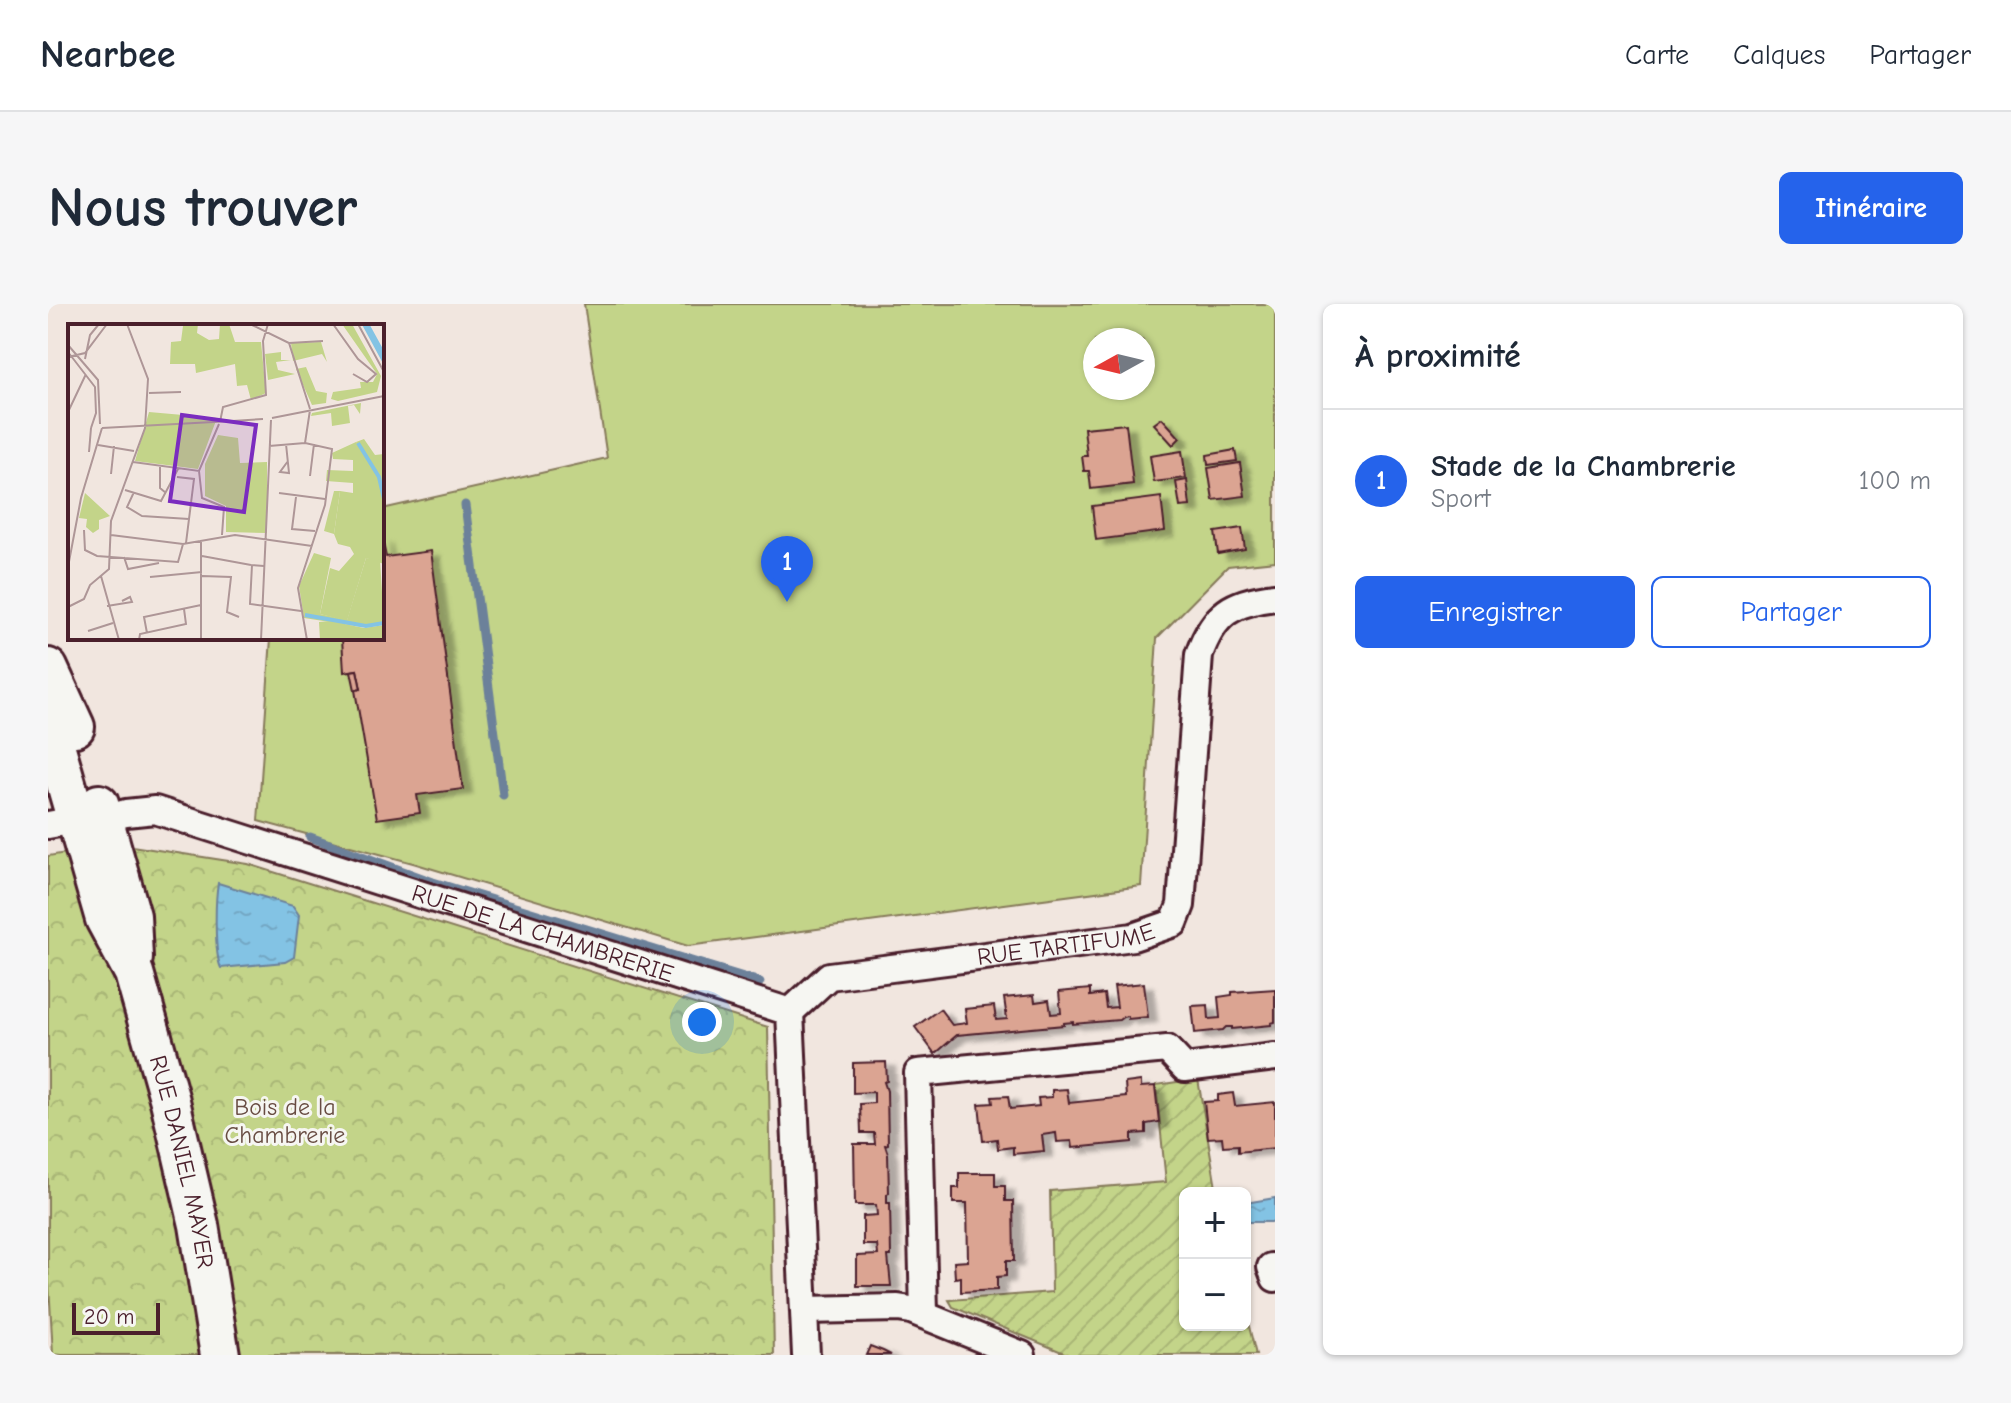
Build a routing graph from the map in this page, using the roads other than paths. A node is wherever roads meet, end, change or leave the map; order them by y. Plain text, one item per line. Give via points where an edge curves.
1 (1275, 597) edge
2 (48, 668) edge
3 (48, 705) edge
4 (76, 821) edge
5 (790, 1012) junction
6 (1275, 1057) edge
7 (805, 1310) junction
8 (924, 1313) junction
9 (220, 1355) edge
10 (806, 1355) edge
11 (1022, 1355) edge

1 - 5 street, RUE TARTIFUME via 1244,602 1221,615 1199,655 1181,905 1174,923 1133,937 829,976
2 - 4 main road, RUE DANIEL MAYER via 75,728
3 - 4 main road, RUE DANIEL MAYER
4 - 5 street, RUE DE LA CHAMBRERIE via 155,810
4 - 9 main road, RUE DANIEL MAYER via 105,919 134,973 170,1101 199,1225
5 - 7 street
6 - 8 street via 1185,1068 1167,1049 918,1073
7 - 8 street via 898,1308
7 - 10 street
8 - 11 street

